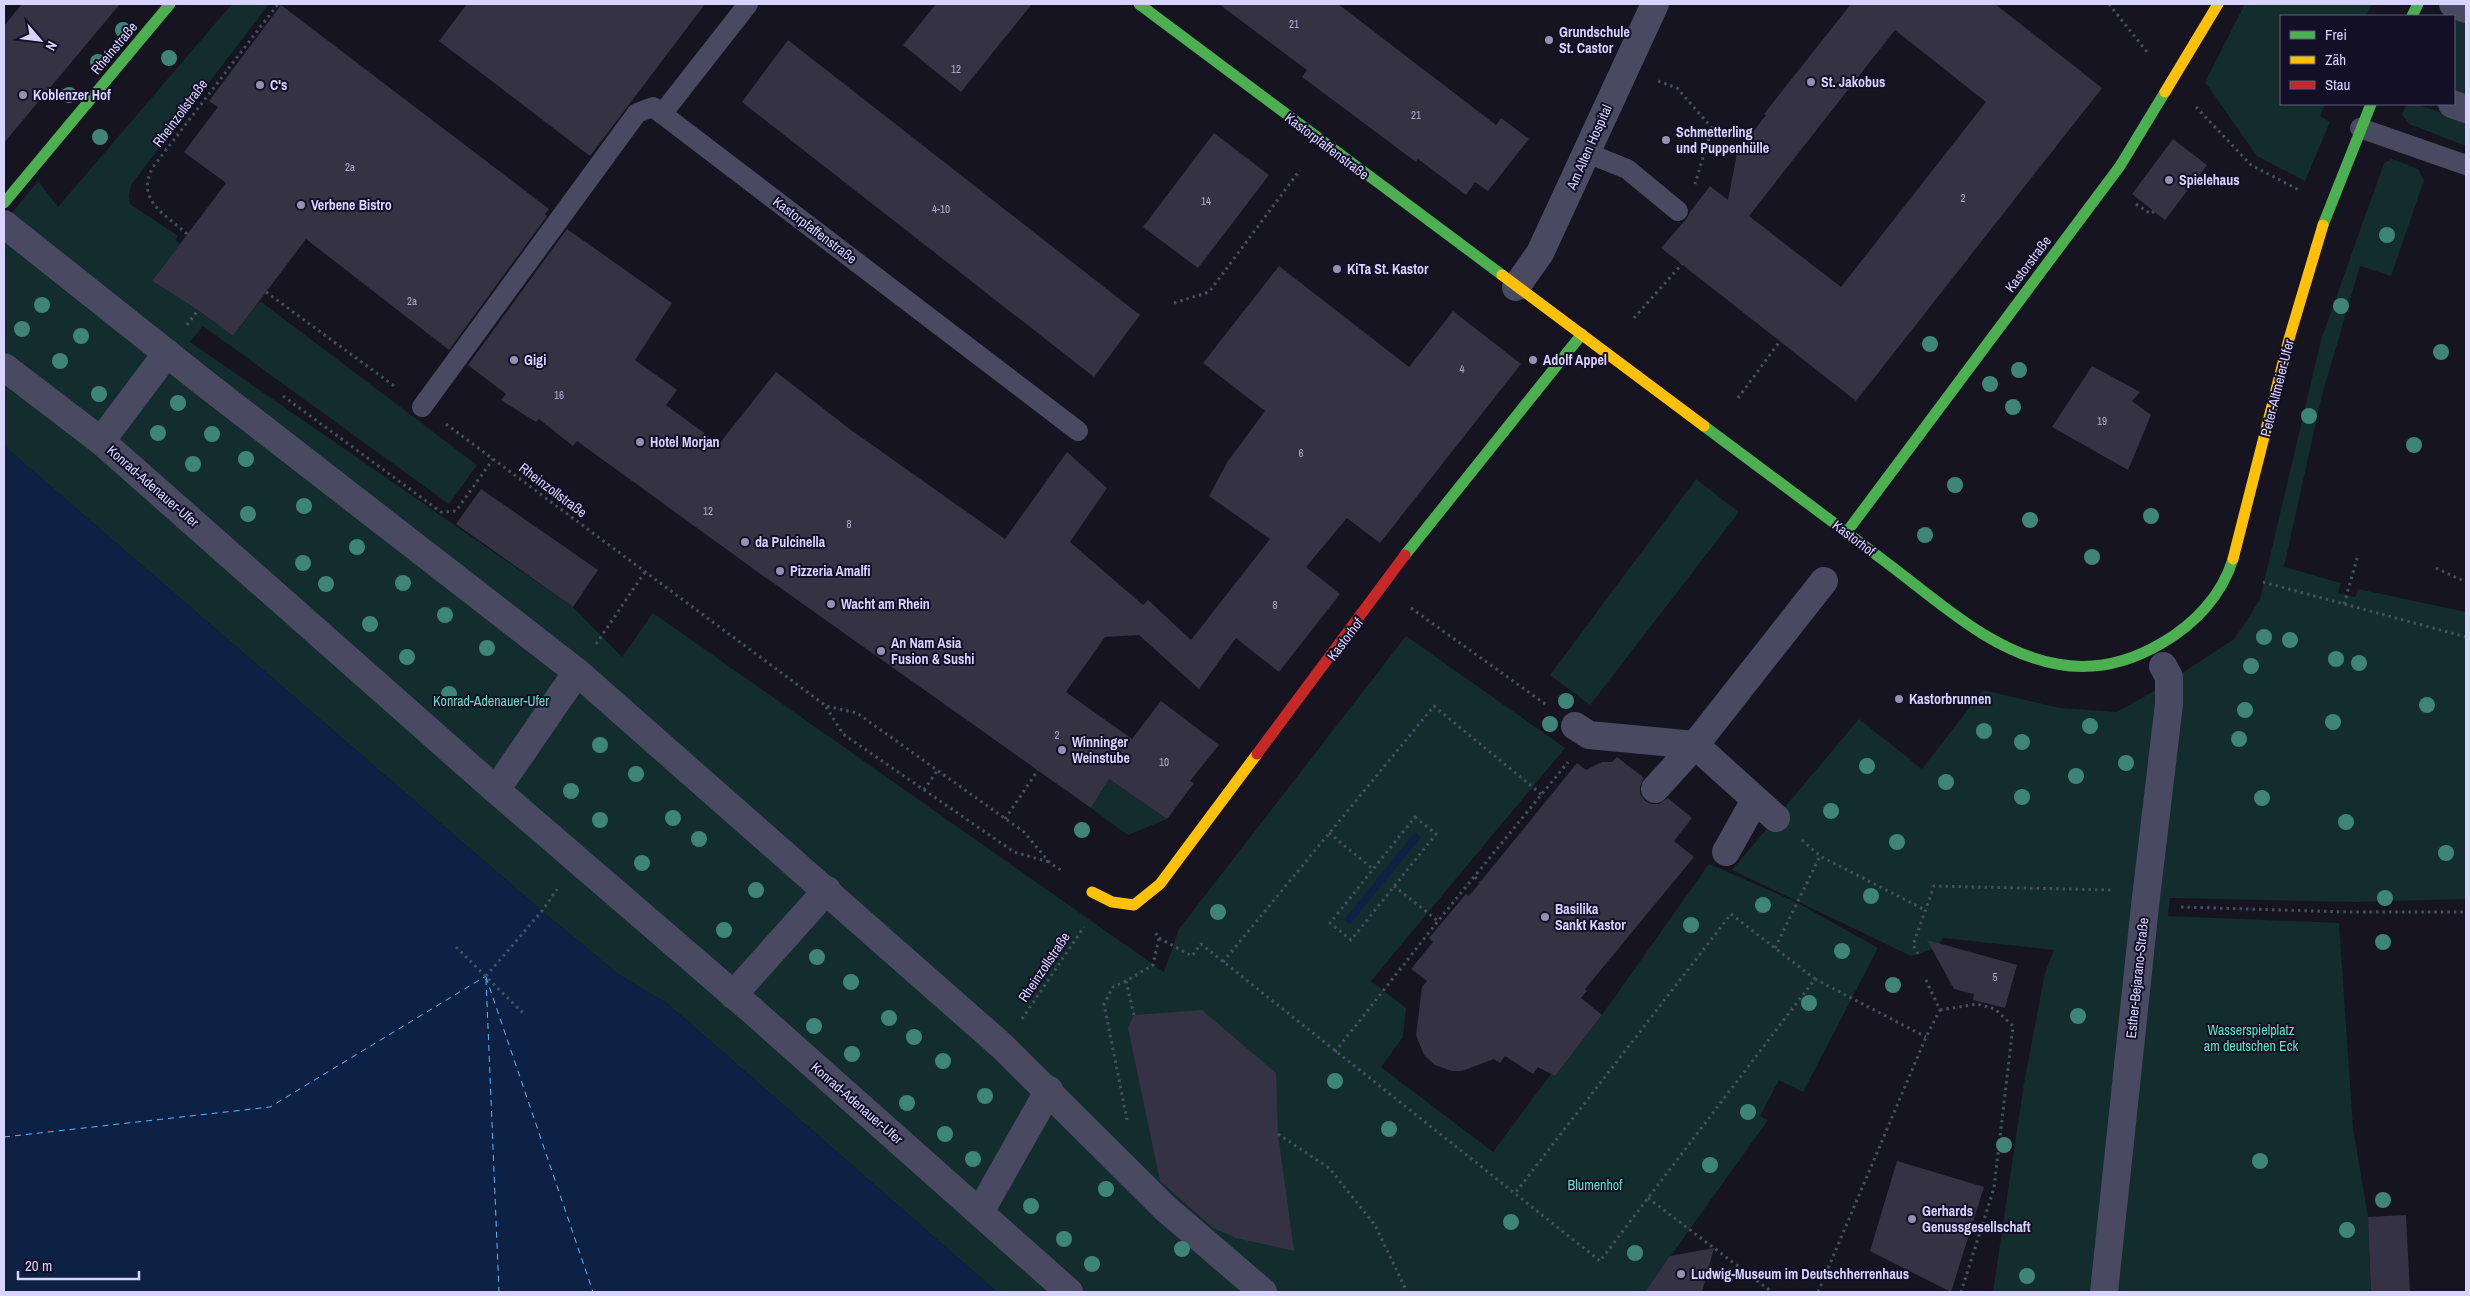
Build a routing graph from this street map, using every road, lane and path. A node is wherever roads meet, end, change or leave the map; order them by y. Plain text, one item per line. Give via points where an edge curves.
1 (170, 4) edge
2 (278, 4) edge
3 (748, 4) edge
4 (1139, 4) edge
5 (1655, 4) edge
6 (2109, 4) edge
7 (2218, 4) edge
8 (2453, 4) edge
9 (2466, 9) edge
10 (1650, 79) dead end
11 (2171, 80) junction
12 (2371, 105) edge
13 (662, 114) junction
14 (2360, 128) junction
15 (1587, 153) junction
16 (2466, 165) edge
17 (1300, 170) dead end
18 (1700, 188) dead end
19 (2306, 194) dead end
20 (4, 203) edge
21 (1678, 212) dead end
22 (4, 224) edge
23 (187, 234) dead end
24 (1682, 264) dead end
25 (1516, 286) junction
26 (266, 292) dead end
27 (1174, 303) dead end
28 (1634, 318) dead end
29 (186, 326) dead end
30 (194, 331) dead end
31 (1582, 334) junction
32 (1780, 341) dead end
33 (167, 353) junction
34 (4, 367) edge
35 (282, 395) dead end
36 (1738, 398) dead end
37 (422, 407) junction
38 (1078, 431) dead end
39 (101, 441) junction
40 (492, 459) junction
41 (1846, 532) junction
42 (2358, 555) dead end
43 (2436, 568) dead end
44 (645, 572) junction
45 (2255, 580) dead end
46 (1824, 581) dead end
47 (2466, 582) edge
48 (1383, 588) junction
49 (2344, 604) junction
50 (2466, 638) edge
51 (597, 643) dead end
52 (2158, 658) junction
53 (577, 672) junction
54 (826, 706) junction
55 (1582, 730) junction
56 (1695, 745) junction
57 (1038, 770) dead end
58 (937, 771) junction
59 (1655, 789) dead end
60 (496, 790) junction
61 (924, 790) junction
62 (1541, 794) junction
63 (1755, 800) junction
64 (1776, 818) joint
65 (1005, 819) junction
66 (1329, 833) junction
67 (1726, 852) dead end
68 (1820, 856) junction
69 (1050, 863) junction
70 (1373, 869) junction
71 (1065, 873) dead end
72 (1474, 877) junction
73 (562, 882) dead end
74 (1480, 882) dead end
75 (1394, 886) junction
76 (827, 890) junction
77 (1092, 892) dead end
78 (2146, 898) junction
79 (1103, 899) junction
80 (1925, 910) junction
81 (2466, 912) edge
82 (1438, 921) junction
83 (1160, 938) dead end
84 (456, 947) dead end
85 (1775, 948) junction
86 (1918, 954) dead end
87 (1223, 962) junction
88 (1154, 965) dead end
89 (486, 976) junction
90 (1815, 979) junction
91 (1926, 980) dead end
92 (1126, 981) junction
93 (733, 995) junction
94 (1940, 1010) junction
95 (524, 1014) dead end
96 (1134, 1014) dead end
97 (1926, 1037) junction
98 (1003, 1047) junction
99 (1334, 1052) junction
100 (1049, 1090) junction
101 (1278, 1134) dead end
102 (1130, 1174) junction
103 (1516, 1192) junction
104 (1648, 1198) junction
105 (980, 1212) junction
106 (1069, 1292) edge
107 (1263, 1292) edge
108 (1408, 1292) edge
109 (1772, 1292) edge
110 (1818, 1292) edge
111 (1961, 1292) edge
112 (2104, 1292) edge

1 - 20 street, Rheinstraße
2 - 23 path, Rheinzollstraße via 147,178 147,193 152,203
3 - 13 lane
4 - 25 street, Kastorpfaffenstraße
5 - 15 street, Am Alten Hospital
6 - 11 path
7 - 11 street, Kastorstraße
8 - 9 street
10 - 18 path via 1676,88 1712,128 1694,183
11 - 19 path via 2251,165
11 - 41 street, Kastorstraße via 2108,184
12 - 14 street, Peter-Altmeier-Ufer
13 - 37 lane via 653,107 638,114
13 - 38 lane, Kastorpfaffenstraße
14 - 16 lane
14 - 52 street, Peter-Altmeier-Ufer via 2294,318 2241,533 2228,572 2215,598 2165,644
15 - 21 lane via 1627,169
15 - 25 street, Am Alten Hospital via 1540,253
17 - 27 path via 1210,292
22 - 33 street
24 - 28 path
25 - 31 street, Kastorhof
26 - 37 path, Rheinzollstraße
29 - 30 path
31 - 41 street, Kastorhof
31 - 48 street, Kastorhof via 1407,553
32 - 36 path
33 - 39 street, Konrad-Adenauer-Ufer
33 - 53 street
34 - 39 street, Konrad-Adenauer-Ufer
35 - 40 path via 441,512 456,511
37 - 40 path, Rheinzollstraße
39 - 60 street, Konrad-Adenauer-Ufer
40 - 44 path, Rheinzollstraße
41 - 52 street, Kastorhof via 1984,635 2036,660 2064,666
42 - 49 path
43 - 47 path
44 - 51 path
44 - 54 path, Rheinzollstraße
45 - 49 path
46 - 56 street
48 - 55 path
48 - 79 street, Kastorhof via 1160,884 1134,905 1120,905
49 - 50 path
52 - 78 street, Esther-Bejarano-Straße via 2169,677 2169,704
53 - 60 street
53 - 76 street
54 - 58 path, Rheinzollstraße via 857,714
54 - 61 path, Rheinzollstraße via 843,734
55 - 56 street
55 - 62 path
56 - 59 street
56 - 63 street
57 - 65 path
58 - 61 path
58 - 65 path, Rheinzollstraße
60 - 93 street, Konrad-Adenauer-Ufer
61 - 69 path, Rheinzollstraße via 1014,852
62 - 66 path via 1434,706
62 - 72 path
63 - 64 street
63 - 67 street
64 - 68 path
65 - 69 path, Rheinzollstraße via 1024,832
66 - 70 path
66 - 87 path
68 - 80 path
68 - 85 path
69 - 71 path, Rheinzollstraße
70 - 75 path via 1415,817 1436,834
70 - 75 path via 1330,923 1350,940
72 - 74 path
72 - 82 path
73 - 89 path via 542,911
75 - 82 path
76 - 93 street
76 - 98 street
77 - 79 street, Kastorhof
78 - 80 path via 1934,886
78 - 81 path via 2348,912
78 - 112 street, Esther-Bejarano-Straße
79 - 98 path, Rheinzollstraße
80 - 86 path via 1913,945
82 - 99 path
83 - 87 path via 1192,956 1201,944
84 - 89 path
85 - 90 path
85 - 103 path via 1731,914
87 - 99 path
88 - 92 path
89 - 95 path
90 - 97 path
90 - 104 path
91 - 94 path
92 - 96 path
92 - 102 path via 1113,987 1104,1004 1135,1157
93 - 105 street, Konrad-Adenauer-Ufer
94 - 97 path
94 - 111 path via 1977,1004 1995,1009 2013,1026 1994,1188
97 - 110 path
98 - 100 street
99 - 103 path
100 - 102 street
100 - 105 street
101 - 108 path via 1329,1168 1375,1225
102 - 107 street
103 - 104 path via 1600,1262
104 - 109 path
105 - 106 street, Konrad-Adenauer-Ufer

